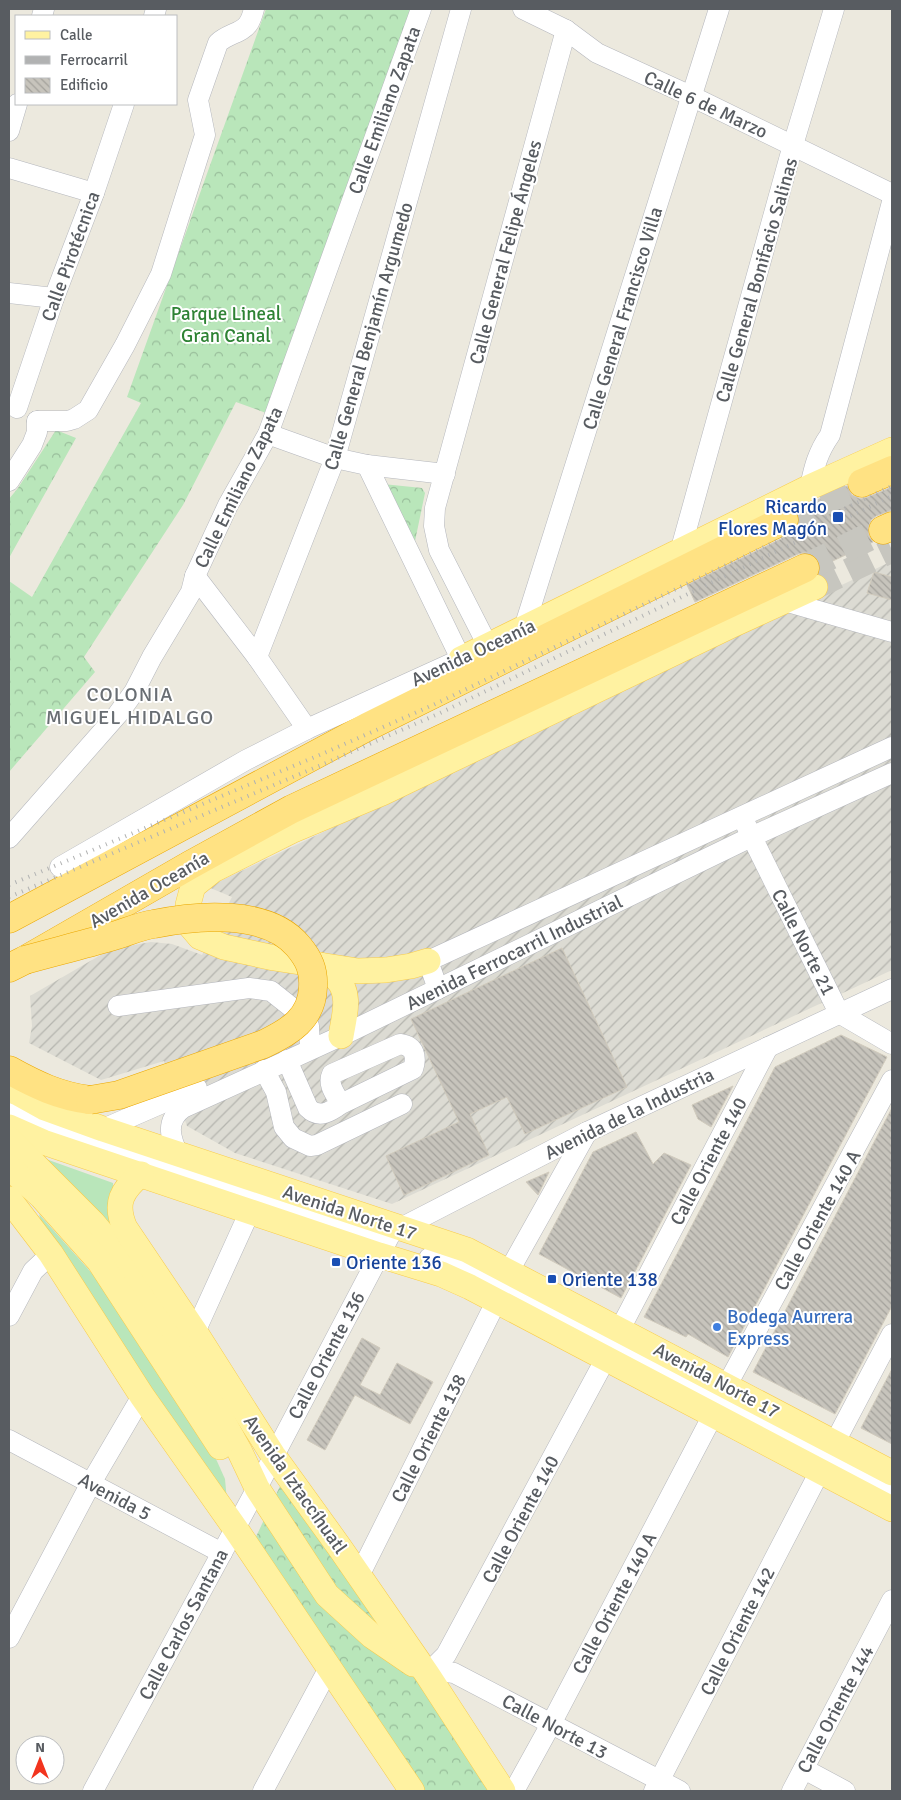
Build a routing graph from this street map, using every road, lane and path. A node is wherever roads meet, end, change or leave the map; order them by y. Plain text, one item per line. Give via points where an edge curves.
1 (254, 9) edge
2 (421, 9) edge
3 (460, 9) edge
4 (524, 9) edge
5 (720, 9) edge
6 (834, 9) edge
7 (566, 30) junction
8 (692, 96) junction
9 (17, 105) edge
10 (124, 105) edge
11 (9, 131) edge
12 (793, 145) junction
13 (9, 168) edge
14 (94, 193) junction
15 (892, 194) edge
16 (892, 202) edge
17 (9, 293) edge
18 (54, 298) junction
19 (13, 408) edge
20 (37, 421) junction
21 (268, 434) junction
22 (892, 450) edge
23 (334, 458) junction
24 (367, 465) junction
25 (892, 470) edge
26 (444, 474) junction
27 (9, 482) edge
28 (862, 483) tunnel mouth
29 (810, 487) junction
30 (784, 520) tunnel mouth
31 (680, 552) junction
32 (195, 576) junction
33 (810, 577) joint
34 (784, 601) junction
35 (732, 625) junction
36 (524, 628) junction
37 (672, 631) junction
38 (892, 632) edge
39 (488, 646) junction
40 (257, 657) junction
41 (461, 659) junction
42 (366, 727) junction
43 (307, 729) junction
44 (892, 747) edge
45 (892, 773) edge
46 (742, 817) junction
47 (751, 837) junction
48 (9, 838) edge
49 (62, 878) junction
50 (9, 919) edge
51 (428, 961) junction
52 (17, 964) edge
53 (320, 965) junction
54 (438, 989) junction
55 (892, 989) edge
56 (118, 1006) dead end
57 (839, 1013) junction
58 (305, 1018) junction
59 (341, 1036) junction
60 (892, 1044) edge
61 (768, 1047) junction
62 (310, 1049) junction
63 (287, 1060) junction
64 (9, 1070) edge
65 (264, 1070) junction
66 (892, 1080) edge
67 (9, 1088) edge
68 (9, 1096) edge
69 (341, 1104) dead end
70 (402, 1104) dead end
71 (9, 1113) edge
72 (9, 1127) edge
73 (103, 1129) junction
74 (587, 1132) junction
75 (9, 1139) edge
76 (179, 1156) junction
77 (9, 1167) edge
78 (141, 1174) junction
79 (9, 1199) edge
80 (250, 1211) junction
81 (388, 1240) junction
82 (51, 1254) junction
83 (509, 1271) junction
84 (497, 1300) junction
85 (9, 1316) edge
86 (620, 1329) junction
87 (195, 1332) junction
88 (892, 1334) edge
89 (606, 1358) junction
90 (727, 1385) junction
91 (142, 1396) junction
92 (713, 1415) junction
93 (9, 1440) edge
94 (835, 1442) junction
95 (273, 1455) junction
96 (820, 1471) junction
97 (892, 1473) edge
98 (892, 1480) edge
99 (91, 1483) junction
100 (257, 1488) junction
101 (892, 1494) edge
102 (892, 1509) edge
103 (234, 1528) junction
104 (222, 1553) junction
105 (359, 1576) junction
106 (892, 1600) edge
107 (9, 1638) edge
108 (329, 1668) junction
109 (427, 1674) junction
110 (551, 1724) junction
111 (804, 1769) junction
112 (657, 1786) edge
113 (93, 1791) edge
114 (263, 1791) edge
115 (412, 1791) edge
116 (503, 1791) edge
117 (514, 1791) edge
118 (680, 1791) edge
119 (792, 1791) edge
120 (845, 1791) edge

1 - 20 street via 243,29 225,36 218,43 198,100 205,136 160,274 125,345 88,410 67,421
2 - 21 street, Calle Emiliano Zapata
3 - 23 street, Calle General Benjamín Argumedo
4 - 7 street, Calle 6 de Marzo
5 - 8 street, Calle General Francisco Villa
6 - 12 street, Calle General Bonifacio Salinas
7 - 8 street, Calle 6 de Marzo via 597,53
7 - 26 street, Calle General Felipe Ángeles
8 - 12 street, Calle 6 de Marzo
8 - 36 street, Calle General Francisco Villa
9 - 11 street
10 - 14 street, Calle Pirotécnica
12 - 15 street, Calle 6 de Marzo
12 - 31 street, Calle General Bonifacio Salinas
13 - 14 street
14 - 18 street, Calle Pirotécnica
16 - 29 street via 830,435 820,448
17 - 18 street
18 - 19 street, Calle Pirotécnica
19 - 20 street via 29,413
20 - 27 street via 38,432
21 - 23 street
21 - 32 street, Calle Emiliano Zapata via 228,505
22 - 29 main road, Avenida Oceanía
23 - 24 street
23 - 40 street, Calle General Benjamín Argumedo
24 - 26 street
24 - 41 street
25 - 28 highway
26 - 39 street, Calle General Felipe Ángeles via 435,508 434,526 439,550
29 - 31 main road, Avenida Oceanía
30 - 42 highway, Avenida Oceanía
31 - 36 main road, Avenida Oceanía
32 - 40 street
32 - 48 street, Calle Emiliano Zapata via 191,592 134,692
33 - 34 main road, Avenida Oceanía
33 - 37 highway, Avenida Oceanía
34 - 35 main road, Avenida Oceanía
34 - 38 street
35 - 37 highway
35 - 53 main road, Avenida Oceanía via 382,793 291,831 213,870 193,886 188,923 200,937 224,947
36 - 39 main road, Avenida Oceanía
37 - 52 highway, Avenida Oceanía, bridge via 292,809
39 - 41 main road, Avenida Oceanía
40 - 43 street
41 - 42 highway via 460,672 402,703
41 - 43 street, Avenida Oceanía
42 - 49 highway, Avenida Oceanía
43 - 49 street, Avenida Oceanía via 246,760
44 - 46 street, Avenida Ferrocarril Industrial
45 - 47 street, Avenida Ferrocarril Industrial
46 - 47 street, Calle Norte 21
46 - 51 street, Avenida Ferrocarril Industrial
47 - 54 street, Avenida Ferrocarril Industrial
47 - 57 street, Calle Norte 21
49 - 50 highway, Avenida Oceanía
51 - 53 main road, Avenida Oceanía via 386,970 358,971
51 - 54 street
52 - 64 highway, bridge via 152,924 197,917 235,919 266,924 293,941 313,970 313,990 308,1008 296,1026 283,1035 119,1095 90,1100 70,1098
53 - 59 main road via 338,979 345,994
54 - 59 street, Avenida Ferrocarril Industrial
55 - 57 street, Avenida de la Industria
56 - 58 street via 249,988 271,991
57 - 60 street, Calle Norte 21
57 - 61 street, Avenida de la Industria
58 - 62 street via 309,1026
58 - 73 street via 298,1036 286,1049
59 - 62 street, Avenida Ferrocarril Industrial
61 - 74 street, Avenida de la Industria
61 - 86 street, Calle Oriente 140
62 - 63 street, Avenida Ferrocarril Industrial
63 - 65 street, Avenida Ferrocarril Industrial
63 - 69 street via 313,1113 320,1115
65 - 70 street via 276,1092 284,1127 293,1138 310,1146
65 - 76 street, Avenida Ferrocarril Industrial via 174,1116 170,1130
66 - 90 street, Calle Oriente 140 A
67 - 73 main road, Avenida Norte 17 via 45,1108
68 - 81 street via 79,1128
71 - 81 street
72 - 78 main road, Avenida Norte 17 via 43,1142
73 - 76 main road, Avenida Norte 17
74 - 81 street, Avenida de la Industria
74 - 83 street
75 - 100 main road via 93,1223 118,1253 194,1369
76 - 81 main road, Avenida Norte 17
77 - 100 main road via 42,1197 99,1261 222,1450
78 - 80 main road, Avenida Norte 17
78 - 87 main road, Avenida Iztaccíhuatl via 123,1192 121,1219
79 - 82 main road
80 - 81 main road, Avenida Norte 17
80 - 87 street
81 - 83 main road, Avenida Norte 17 via 467,1250
81 - 84 main road, Avenida Norte 17 via 441,1274
81 - 95 street, Calle Oriente 136
81 - 98 street via 445,1250 484,1266
81 - 101 street via 466,1270
82 - 85 street via 33,1271
82 - 91 main road
83 - 86 main road, Avenida Norte 17
84 - 89 main road, Avenida Norte 17
84 - 105 street, Calle Oriente 138
86 - 90 main road, Avenida Norte 17
87 - 95 main road, Avenida Iztaccíhuatl
88 - 94 street
89 - 92 main road, Avenida Norte 17
89 - 109 street, Calle Oriente 140 via 446,1655
90 - 94 main road, Avenida Norte 17
91 - 99 street
91 - 103 main road
92 - 96 main road, Avenida Norte 17
92 - 110 street, Calle Oriente 140 A
93 - 99 street, Avenida 5
94 - 97 main road, Avenida Norte 17
95 - 100 street, Calle Carlos Santana
95 - 105 main road, Avenida Iztaccíhuatl
96 - 102 main road, Avenida Norte 17
96 - 112 street, Calle Oriente 142
99 - 104 street, Avenida 5
99 - 107 street
100 - 103 street, Calle Carlos Santana
100 - 109 main road via 327,1595 372,1636
103 - 104 street, Calle Carlos Santana
103 - 108 main road
104 - 113 street, Calle Carlos Santana
105 - 109 main road, Avenida Iztaccíhuatl
106 - 111 street, Calle Oriente 144
108 - 114 street
108 - 115 main road
109 - 110 street, Calle Norte 13 via 454,1673
109 - 116 main road, Avenida Iztaccíhuatl
110 - 112 street, Calle Norte 13
110 - 117 street, Calle Oriente 140 A
111 - 119 street, Calle Oriente 144
111 - 120 street
112 - 118 street, Calle Norte 13

